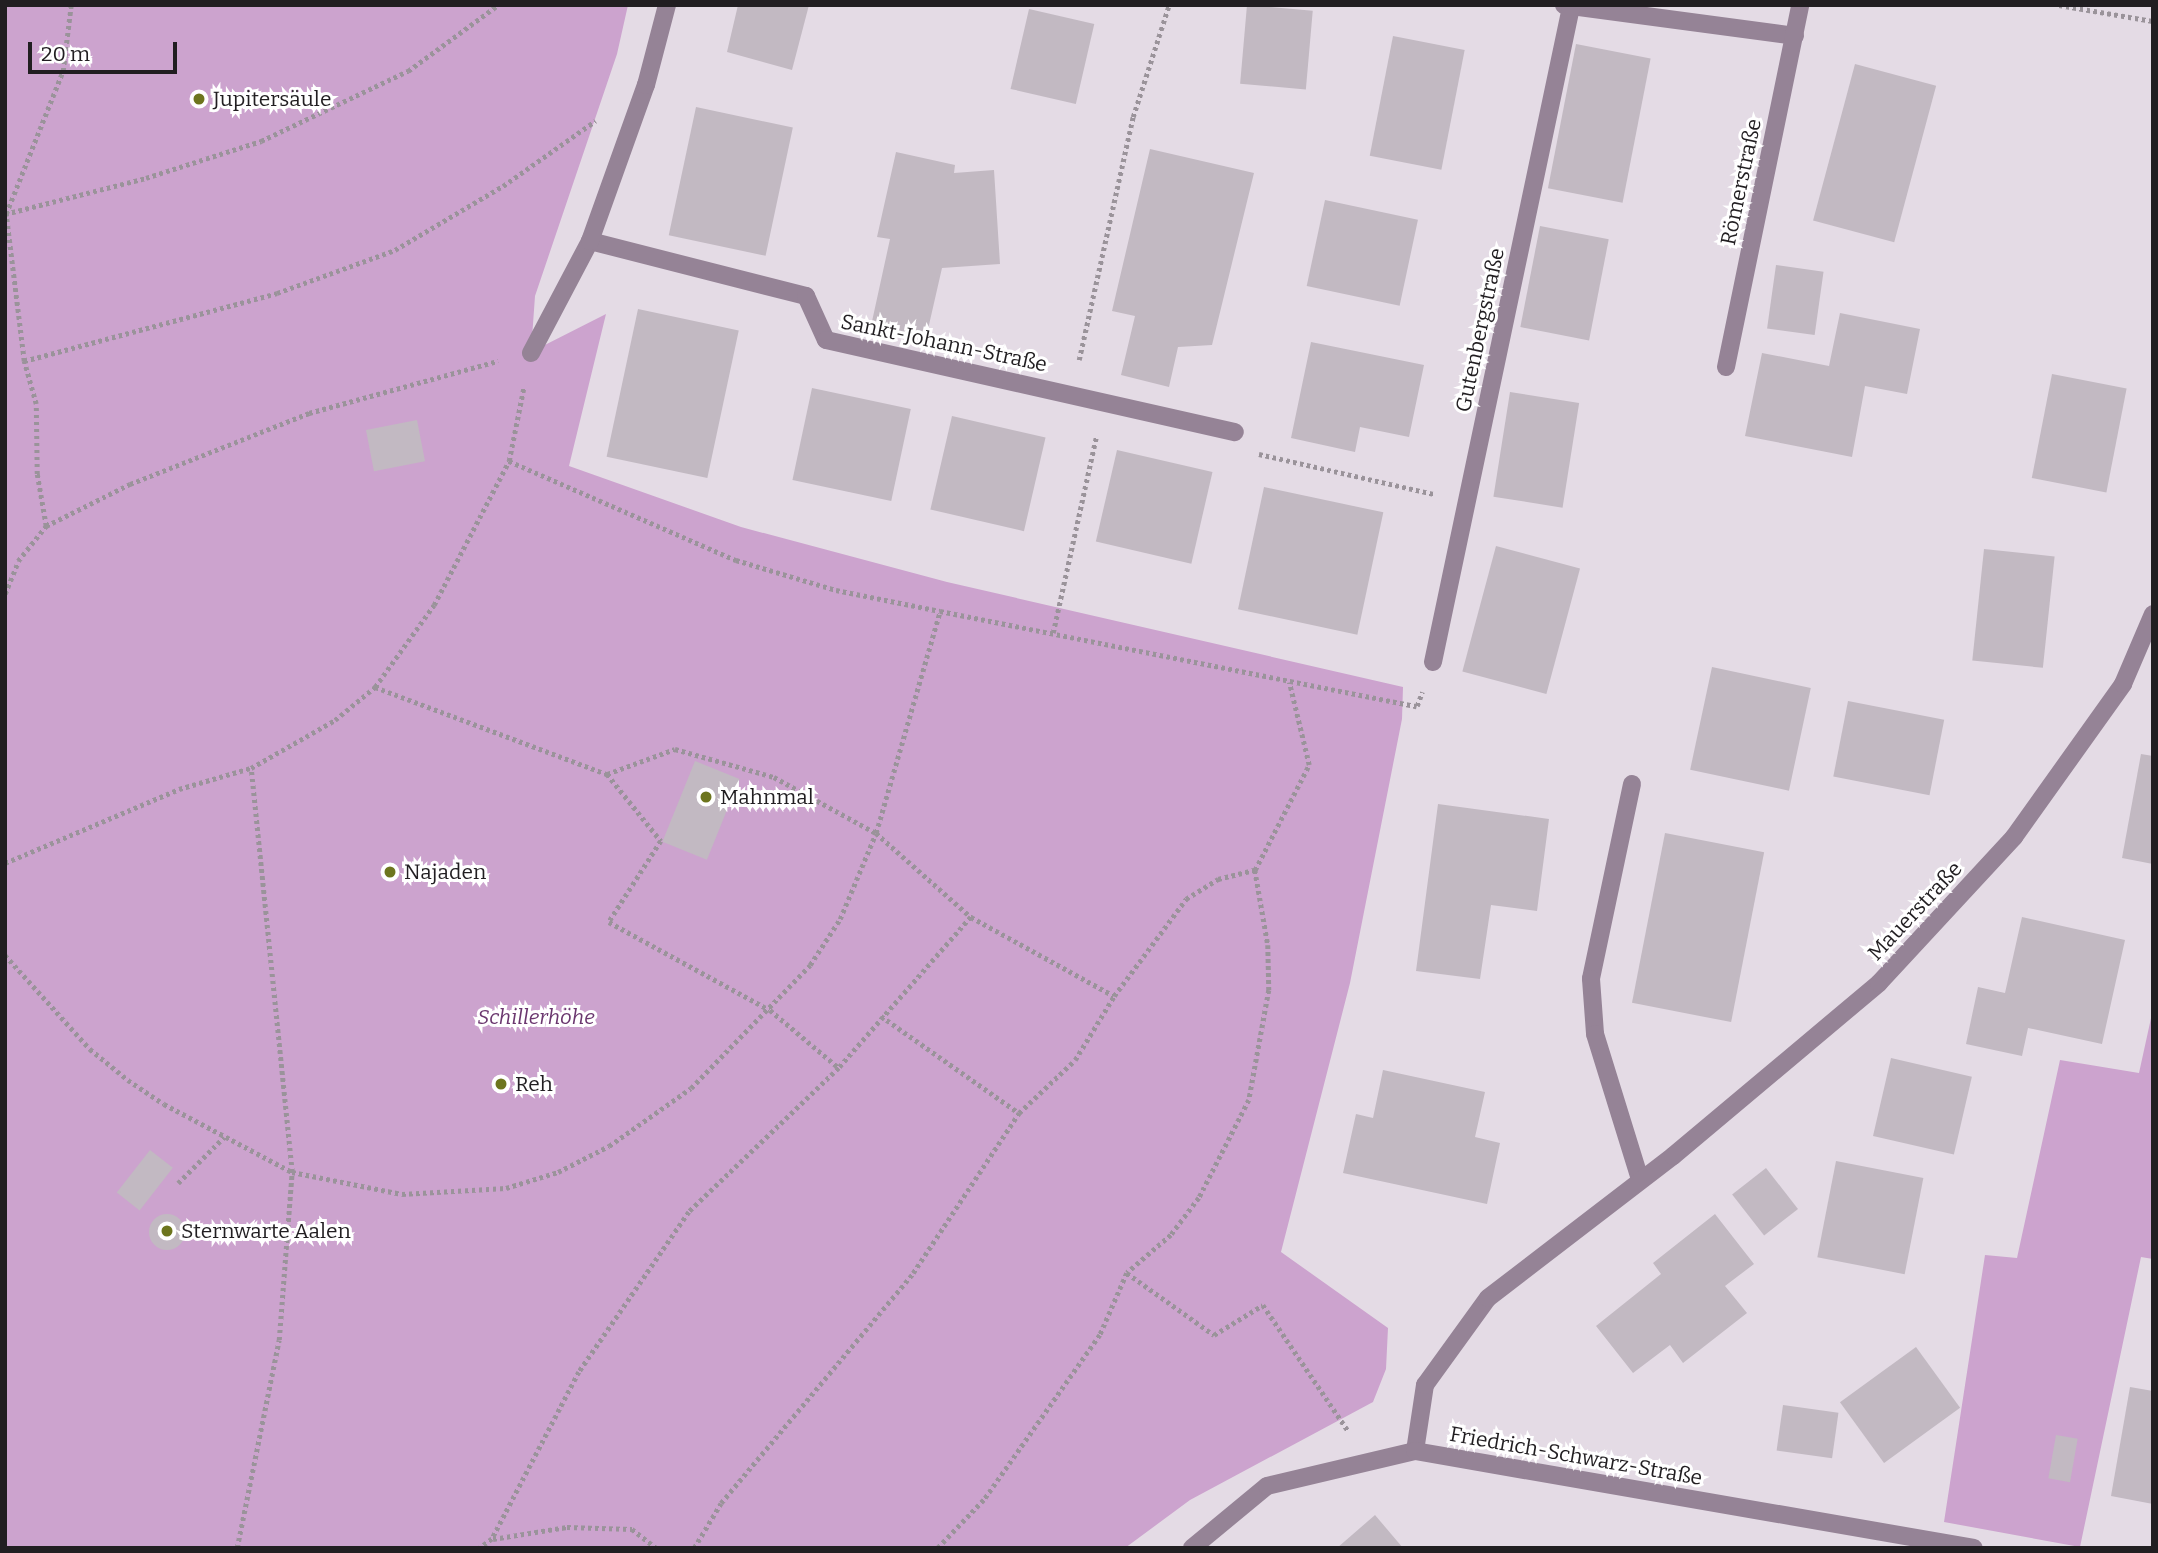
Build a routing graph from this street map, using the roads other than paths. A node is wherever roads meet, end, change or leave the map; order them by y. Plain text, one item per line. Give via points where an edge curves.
1 (667, 5) edge
2 (1800, 5) edge
3 (1568, 6) edge
4 (1795, 36) junction
5 (590, 241) junction
6 (531, 353) road end
7 (1726, 367) dead end
8 (1236, 432) road end
9 (2153, 614) edge
10 (1433, 662) road end
11 (1632, 784) dead end
12 (1640, 1179) junction
13 (1415, 1451) junction
14 (1888, 1541) edge
15 (1192, 1548) edge
16 (1974, 1548) edge

1 - 5 street via 646,85
2 - 4 street, Römerstraße
3 - 4 street, Gutenbergstraße
3 - 10 street, Gutenbergstraße
4 - 7 street, Römerstraße
5 - 6 street
5 - 8 street, Sankt-Johann-Straße via 806,296 826,340
9 - 12 street, Mauerstraße via 2123,684 2014,837 1879,983
11 - 12 street via 1591,979 1595,1034
12 - 13 street, Mauerstraße via 1488,1298 1425,1385
13 - 14 street, Friedrich-Schwarz-Straße
13 - 15 street, Friedrich-Schwarz-Straße via 1267,1486
14 - 16 street, Friedrich-Schwarz-Straße

